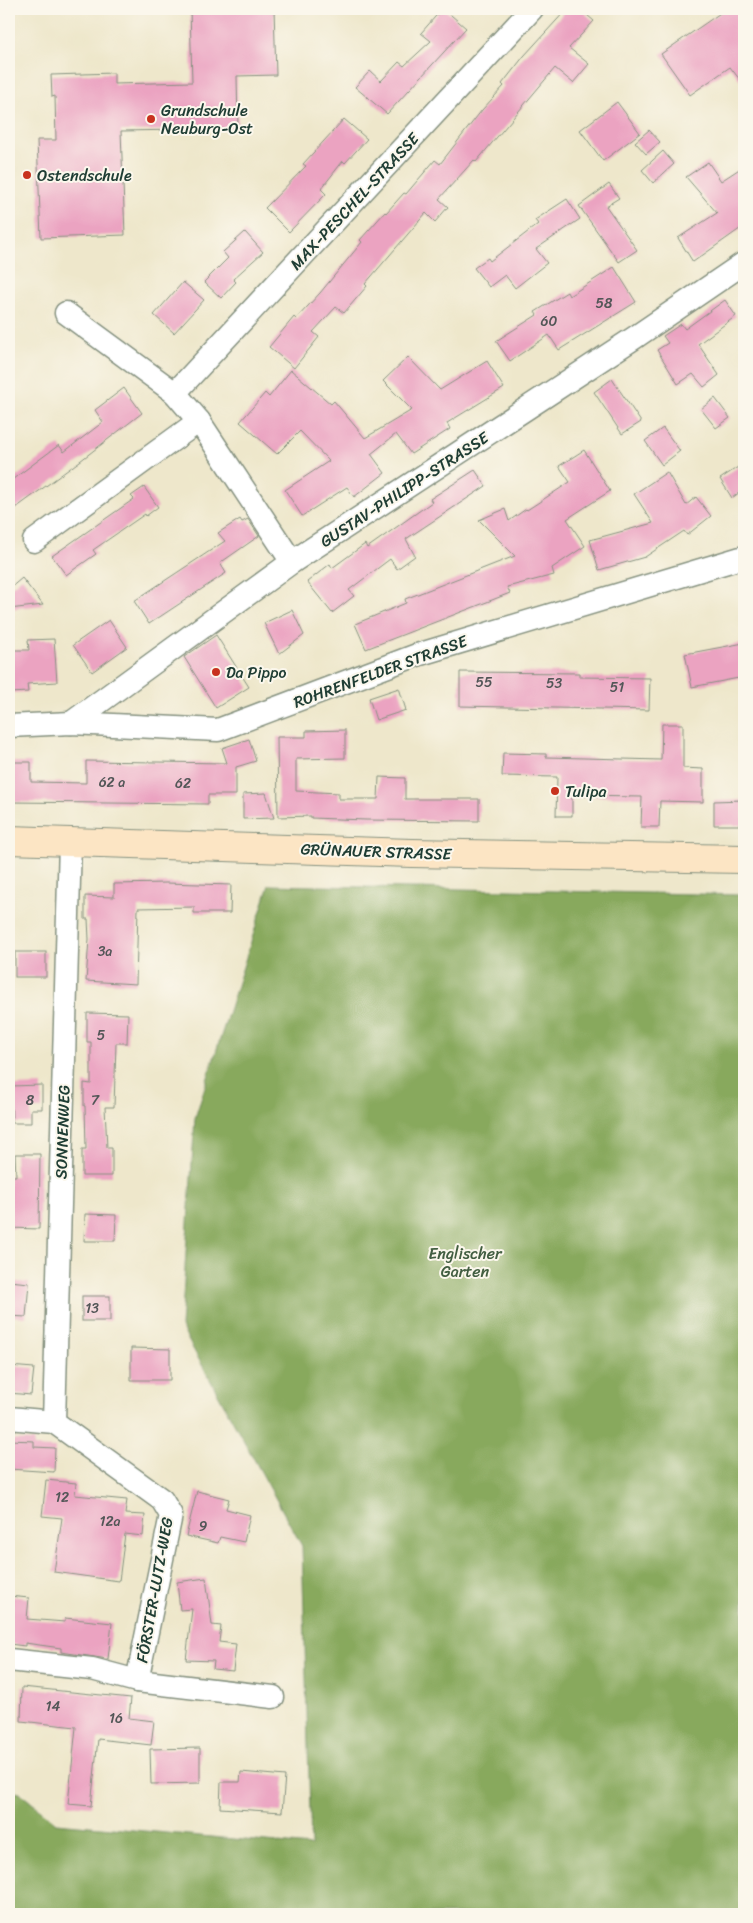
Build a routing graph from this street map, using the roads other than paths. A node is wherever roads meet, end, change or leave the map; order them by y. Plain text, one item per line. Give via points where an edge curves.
1 (532, 9) edge
2 (744, 262) edge
3 (66, 313) dead end
4 (175, 393) junction
5 (199, 421) junction
6 (34, 541) dead end
7 (744, 558) edge
8 (292, 562) junction
9 (70, 723) junction
10 (9, 726) edge
11 (9, 840) edge
12 (70, 842) junction
13 (744, 859) edge
14 (9, 1418) edge
15 (54, 1422) junction
16 (9, 1660) edge
17 (137, 1681) junction
18 (272, 1697) dead end

1 - 4 street, MAX-PESCHEL-STRASSE
2 - 8 street, GUSTAV-PHILIPP-STRASSE
3 - 4 street
4 - 5 street
5 - 6 street
5 - 8 street
7 - 9 street, ROHRENFELDER STRASSE via 417,655 218,730
8 - 9 street, GUSTAV-PHILIPP-STRASSE
9 - 10 street, ROHRENFELDER STRASSE
11 - 12 street, GRÜNAUER STRASSE
12 - 13 street, GRÜNAUER STRASSE
12 - 15 street, SONNENWEG
14 - 15 street
15 - 17 street, FÖRSTER-LUTZ-WEG via 162,1500 171,1514
16 - 17 street via 92,1669
17 - 18 street

